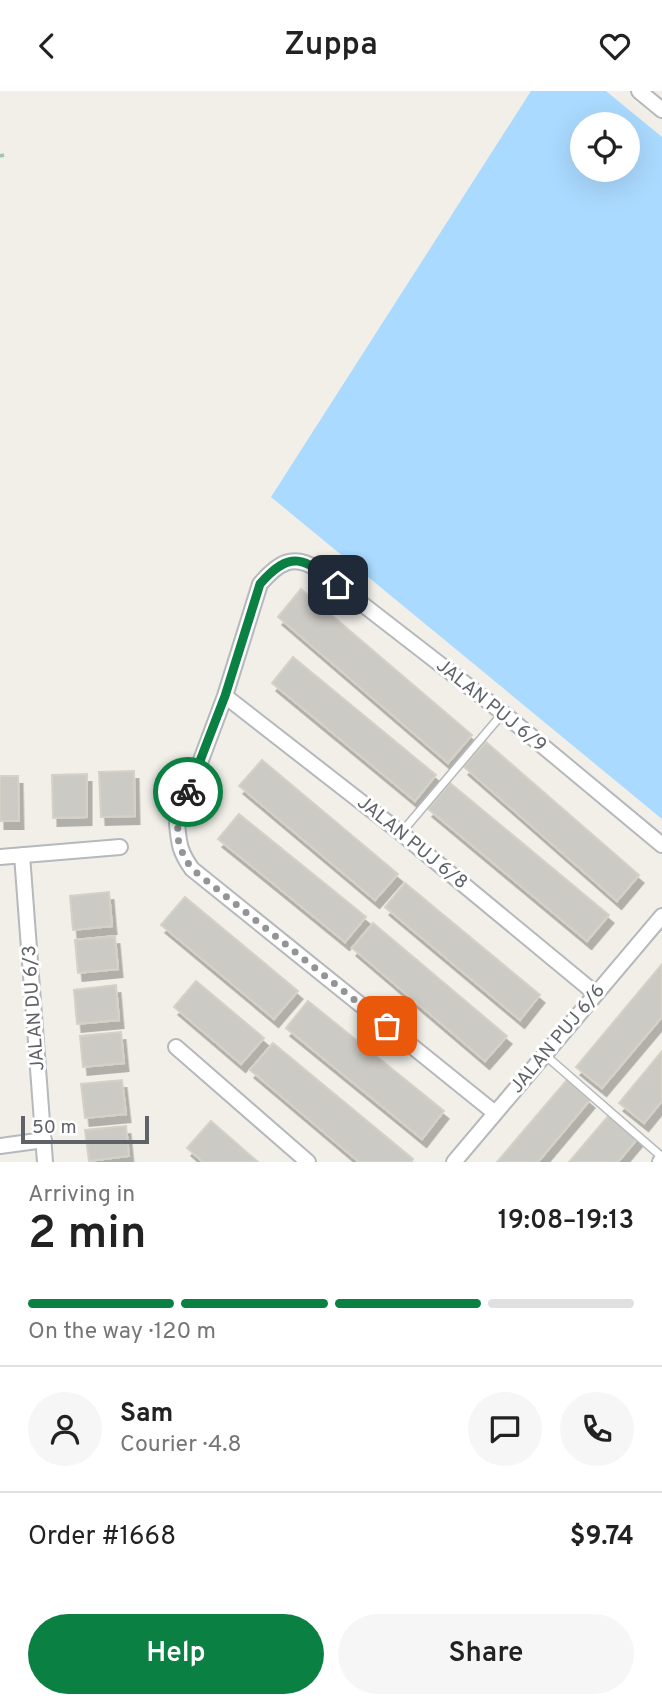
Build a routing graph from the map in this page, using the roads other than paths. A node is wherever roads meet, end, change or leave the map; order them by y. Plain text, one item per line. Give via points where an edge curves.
1 (639, 91) edge
2 (662, 110) edge
3 (225, 696) junction
4 (503, 713) junction
5 (401, 833) junction
6 (662, 845) edge
7 (120, 846) dead end
8 (22, 855) junction
9 (0, 857) edge
10 (662, 915) edge
11 (596, 994) junction
12 (176, 1047) dead end
13 (544, 1055) junction
14 (495, 1113) junction
15 (44, 1140) junction
16 (0, 1146) edge
17 (661, 1159) edge
18 (45, 1162) edge
19 (308, 1162) edge
20 (454, 1162) edge

1 - 2 street
3 - 4 street, JALAN PUJ 6/9 via 260,584 288,561 298,560 317,569
3 - 5 street, JALAN PUJ 6/8
3 - 14 street via 177,824 182,855 192,869
4 - 5 lane
4 - 6 street, JALAN PUJ 6/9
5 - 11 street, JALAN PUJ 6/8
7 - 8 street
8 - 9 street
8 - 15 street, JALAN DU 6/3
10 - 11 street, JALAN PUJ 6/6
11 - 13 street, JALAN PUJ 6/6
12 - 19 street
13 - 14 street, JALAN PUJ 6/6
13 - 17 lane
14 - 20 street, JALAN PUJ 6/6
15 - 16 street
15 - 18 street, JALAN DU 6/3

